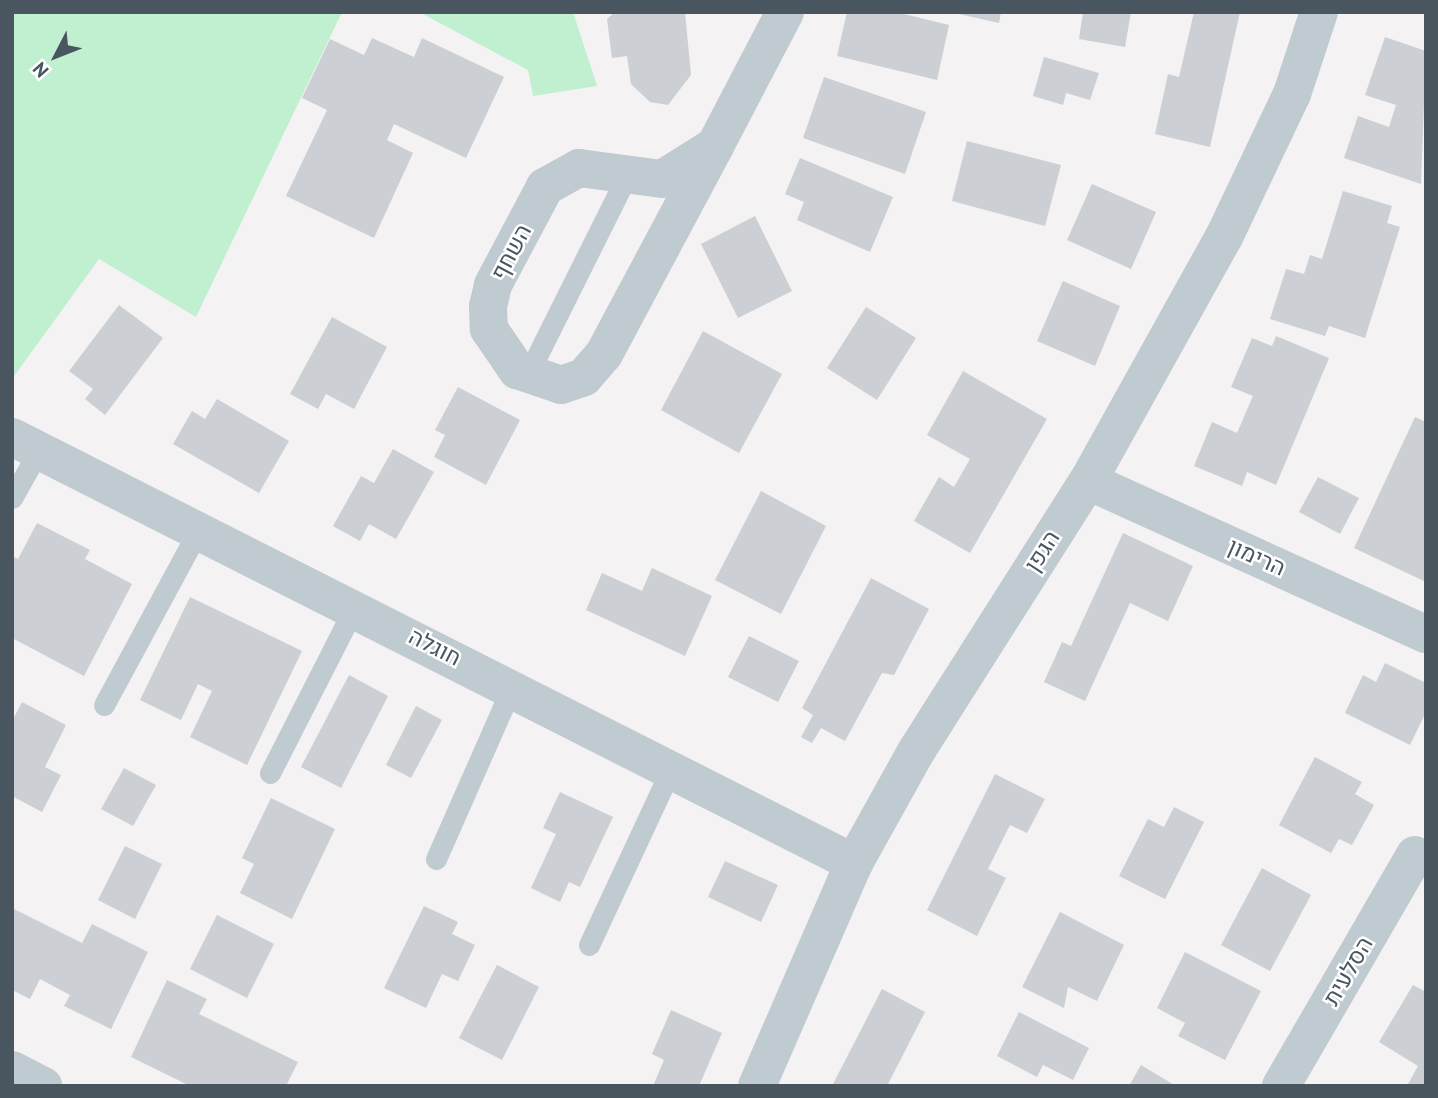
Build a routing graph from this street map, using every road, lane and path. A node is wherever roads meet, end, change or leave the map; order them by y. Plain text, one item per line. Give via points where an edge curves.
1 (785, 12) edge
2 (1319, 12) edge
3 (715, 146) junction
4 (627, 175) junction
5 (527, 376) junction
6 (26, 444) edge
7 (1088, 481) junction
8 (12, 498) edge
9 (199, 529) junction
10 (355, 606) junction
11 (1426, 634) edge
12 (512, 687) junction
13 (104, 705) dead end
14 (671, 769) junction
15 (270, 773) dead end
16 (1415, 855) dead end
17 (436, 859) dead end
18 (854, 863) junction
19 (589, 945) dead end
20 (12, 1070) edge
21 (43, 1086) edge
22 (757, 1086) edge
23 (1281, 1086) edge

1 - 3 street, השחף
2 - 7 street, הגפן via 1262,164
3 - 4 street, השחף via 662,179
3 - 5 street, השחף via 604,354 584,377 561,385
4 - 5 lane
4 - 5 street, השחף via 579,168 558,175 545,187 493,285 489,329 499,350
6 - 8 lane
6 - 9 street, חוגלה
7 - 11 street, הרימון
7 - 18 street, הגפן via 924,739
9 - 10 street, חוגלה
9 - 13 lane
10 - 12 street, חוגלה
10 - 15 lane
12 - 14 street, חוגלה
12 - 17 lane
14 - 18 street, חוגלה
14 - 19 lane
16 - 23 street, הסלעית
18 - 22 street, הגפן
20 - 21 street

